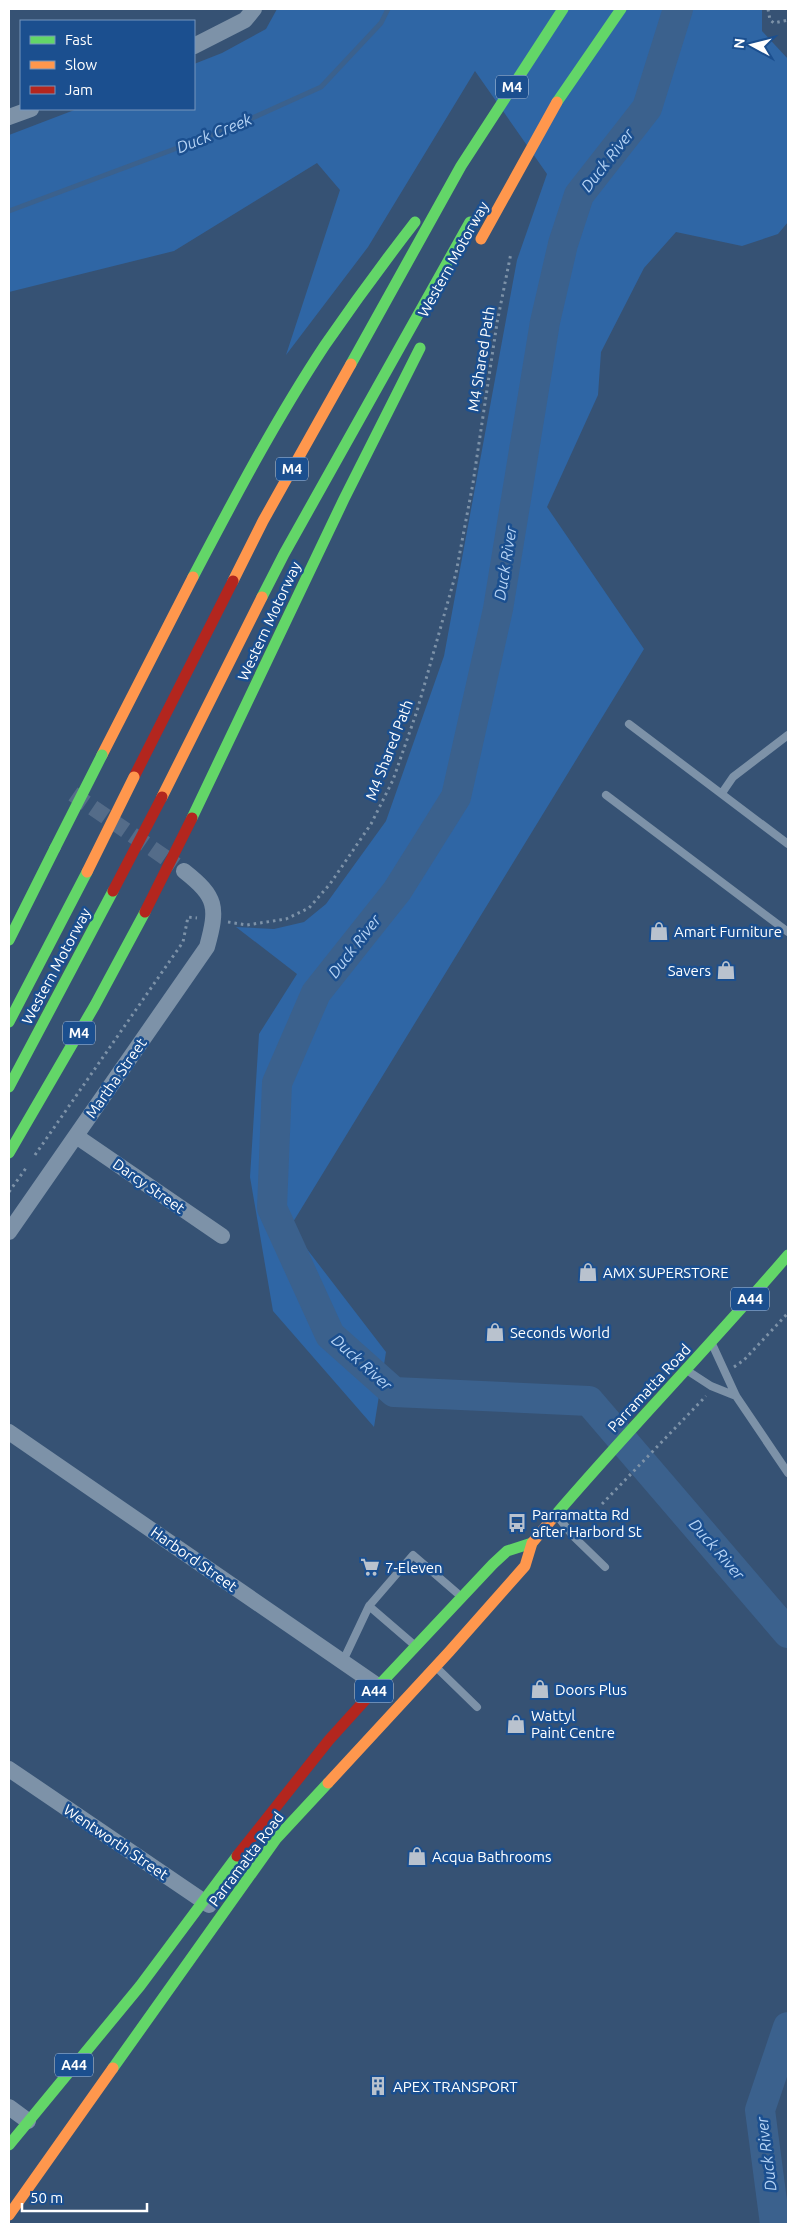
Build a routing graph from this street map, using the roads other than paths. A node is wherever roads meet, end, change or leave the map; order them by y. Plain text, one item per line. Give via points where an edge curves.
1 (254, 9) edge
2 (563, 9) edge
3 (621, 9) edge
4 (195, 45) edge
5 (557, 102) junction
6 (28, 110) edge
7 (9, 117) edge
8 (512, 160) dead end
9 (461, 166) junction
10 (472, 218) dead end
11 (479, 244) dead end
12 (424, 340) dead end
13 (629, 724) dead end
14 (788, 735) edge
15 (722, 793) junction
16 (606, 795) dead end
17 (788, 844) edge
18 (184, 871) tunnel mouth
19 (788, 932) edge
20 (9, 940) edge
21 (9, 1022) edge
22 (9, 1087) edge
23 (76, 1136) junction
24 (9, 1153) edge
25 (9, 1232) edge
26 (222, 1236) dead end
27 (788, 1255) edge
28 (711, 1342) junction
29 (686, 1369) junction
30 (736, 1396) junction
31 (9, 1432) edge
32 (788, 1473) edge
33 (556, 1514) junction
34 (532, 1542) junction
35 (605, 1568) dead end
36 (462, 1597) junction
37 (369, 1606) junction
38 (415, 1646) junction
39 (343, 1662) junction
40 (435, 1666) junction
41 (378, 1686) junction
42 (477, 1707) dead end
43 (9, 1768) edge
44 (203, 1900) junction
45 (223, 1915) junction
46 (9, 2107) edge
47 (28, 2121) junction
48 (9, 2145) edge
49 (9, 2215) edge

1 - 4 street via 245,20
2 - 9 highway, Western Motorway / M4
3 - 5 highway, Western Motorway
5 - 8 highway, Western Motorway, bridge
5 - 11 highway, Western Motorway, bridge
6 - 7 street
9 - 20 highway, M4, bridge via 382,262 330,336 285,410 212,543
9 - 21 highway, Western Motorway / M4, bridge via 263,521
10 - 22 highway, Western Motorway / M4, bridge via 284,554 113,891
12 - 24 highway, Western Motorway / M4, bridge via 145,912
13 - 15 lane
14 - 15 lane via 733,777
15 - 17 lane
16 - 19 lane
18 - 23 street, Martha Street via 209,893 213,920 207,947
23 - 25 street, Martha Street
23 - 26 street, Darcy Street
27 - 28 highway, Parramatta Road / A44
28 - 29 highway, Parramatta Road / A44
28 - 30 lane
29 - 30 lane via 711,1386
29 - 33 highway, Parramatta Road / A44
30 - 32 lane
31 - 39 street, Harbord Street
33 - 34 highway, Parramatta Road / A44
33 - 35 lane
34 - 36 highway, Parramatta Road / A44 via 507,1551
34 - 40 highway, Parramatta Road / A44 via 525,1566
36 - 37 lane via 413,1555
36 - 38 highway, Parramatta Road / A44
37 - 38 lane
37 - 39 lane
38 - 41 highway, Parramatta Road / A44
39 - 41 street, Harbord Street
40 - 42 lane
40 - 45 highway, Parramatta Road / A44 via 276,1839
41 - 44 highway, Parramatta Road / A44 via 329,1740
43 - 44 street, Wentworth Street
44 - 45 street, Wentworth Street
44 - 47 highway, Parramatta Road / A44 via 140,1986
45 - 49 highway, Parramatta Road / A44
46 - 47 street
47 - 48 highway, Parramatta Road / A44

